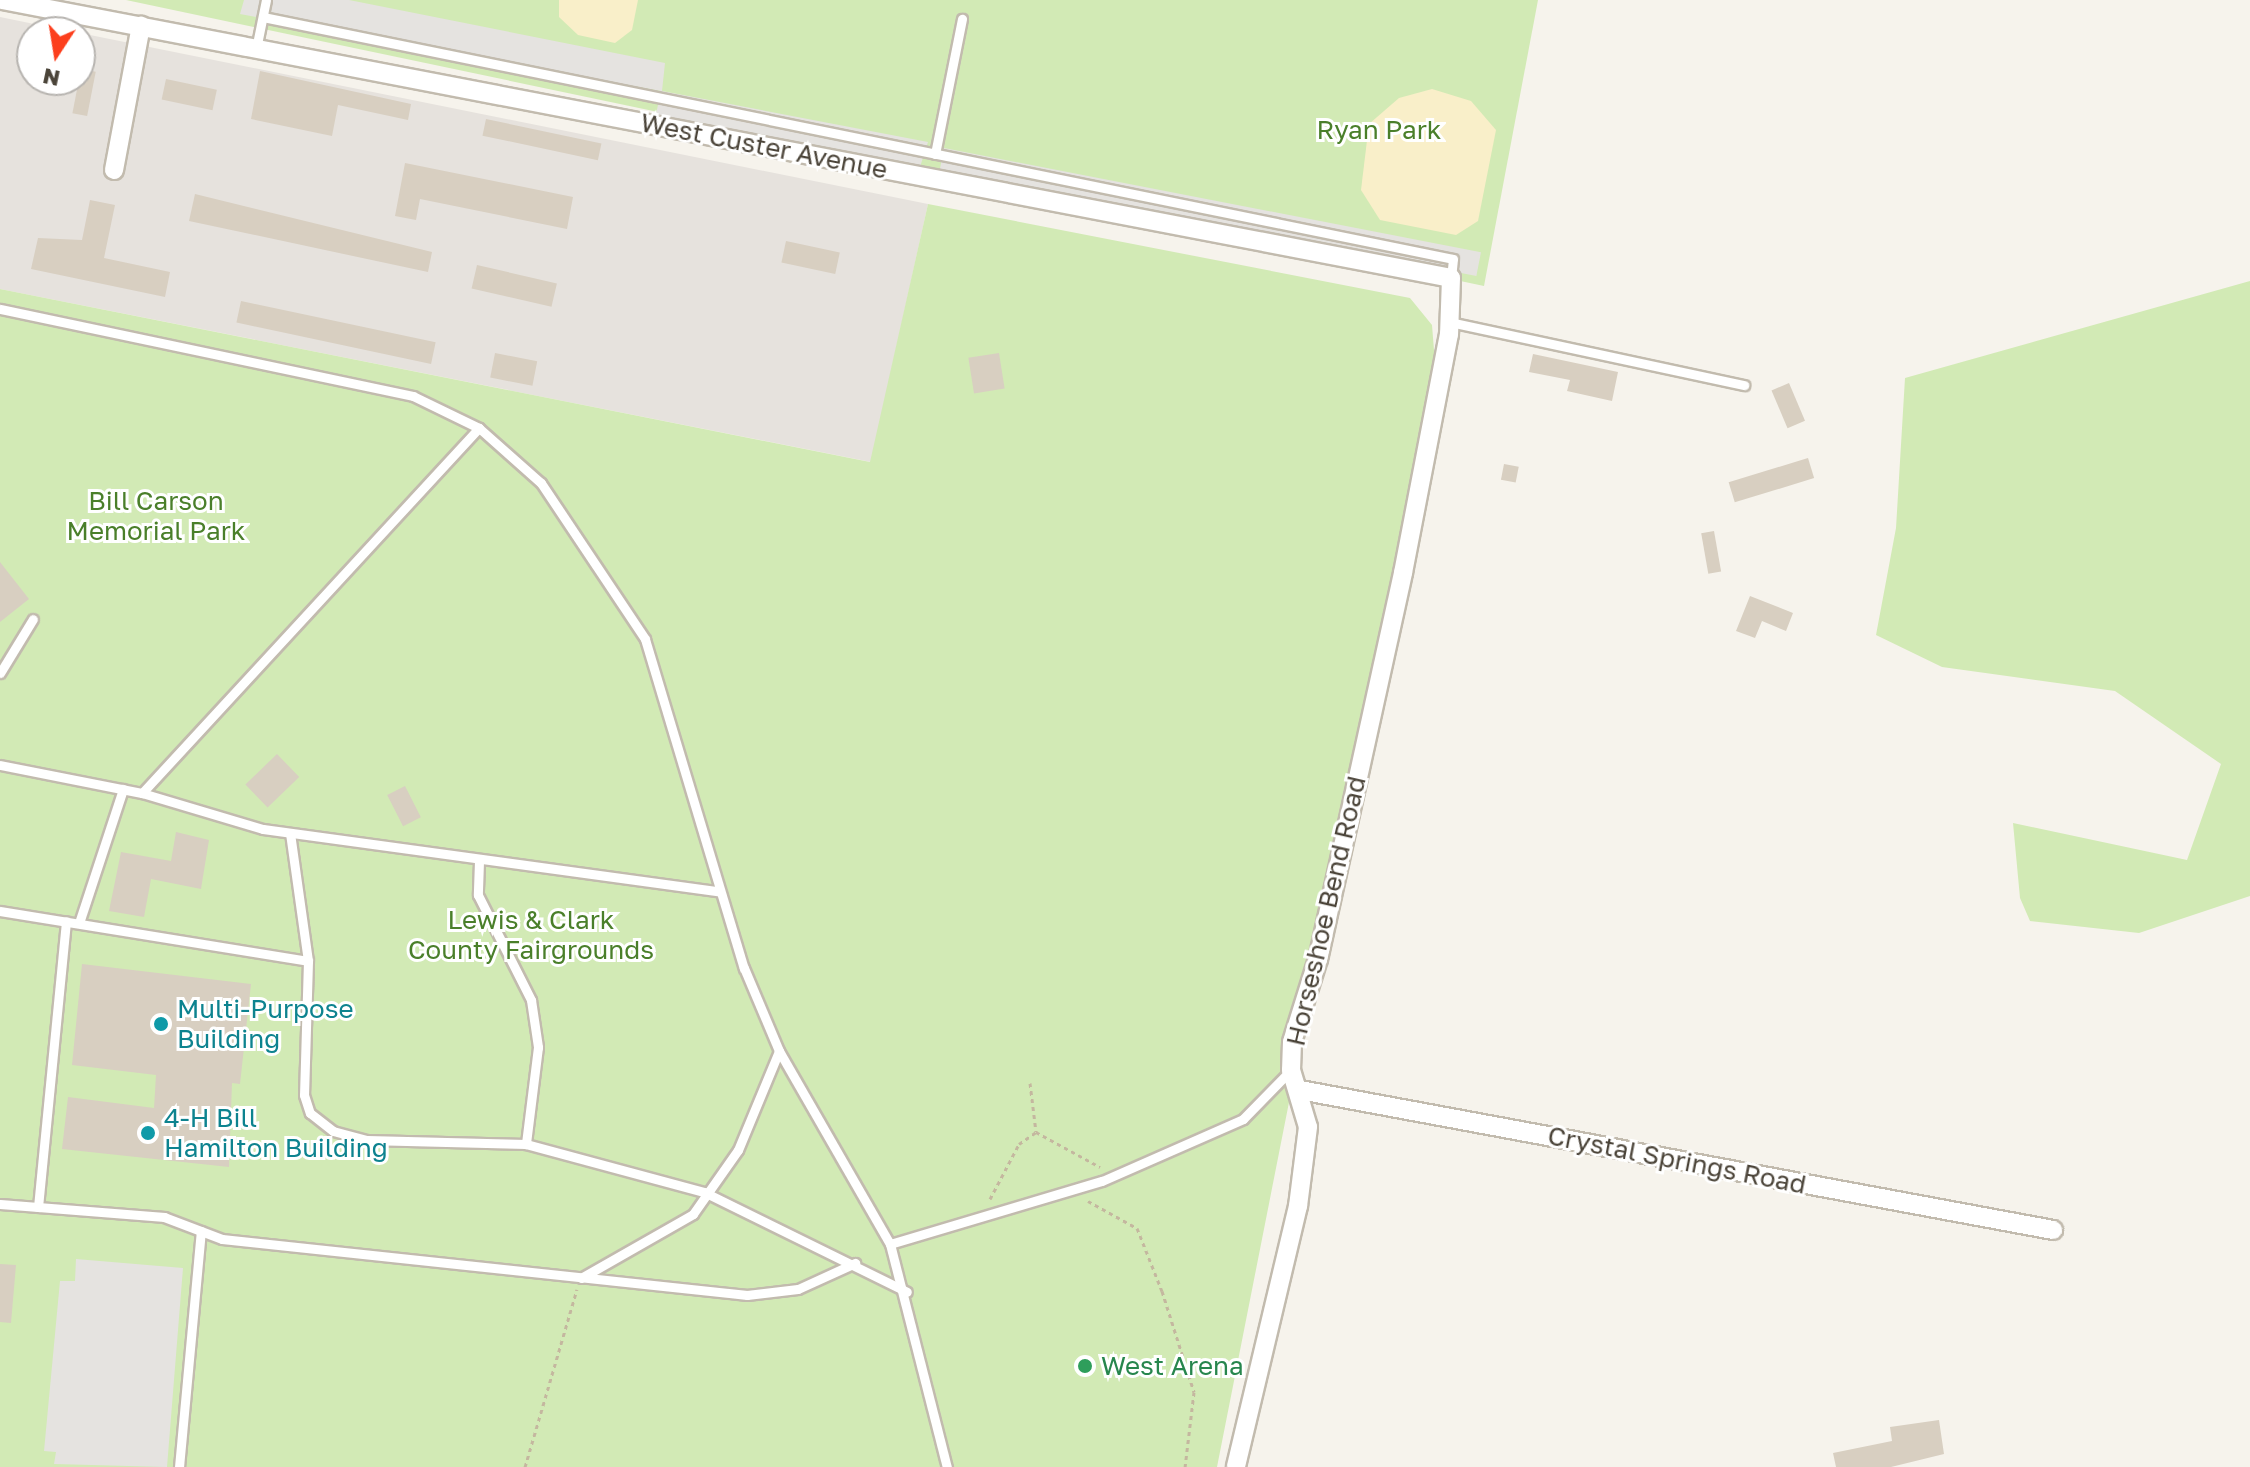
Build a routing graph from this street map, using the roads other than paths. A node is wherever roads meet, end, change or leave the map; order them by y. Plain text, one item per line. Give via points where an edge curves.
1 (2, 0) edge
2 (266, 0) edge
3 (263, 17) junction
4 (962, 19) dead end
5 (141, 26) junction
6 (256, 49) junction
7 (935, 154) junction
8 (114, 170) dead end
9 (1451, 278) junction
10 (0, 309) edge
11 (1450, 322) junction
12 (1744, 385) dead end
13 (479, 428) junction
14 (33, 619) dead end
15 (0, 673) edge
16 (1, 762) edge
17 (123, 789) junction
18 (142, 793) junction
19 (290, 833) junction
20 (479, 861) junction
21 (718, 891) junction
22 (0, 911) edge
23 (66, 921) junction
24 (79, 923) junction
25 (308, 961) junction
26 (779, 1051) junction
27 (1291, 1070) junction
28 (1300, 1090) junction
29 (526, 1144) junction
30 (709, 1194) junction
31 (0, 1204) edge
32 (38, 1207) junction
33 (2053, 1230) dead end
34 (201, 1231) junction
35 (890, 1244) junction
36 (855, 1263) junction
37 (581, 1278) junction
38 (907, 1292) junction
39 (179, 1467) edge
40 (947, 1467) edge
41 (1236, 1467) edge

1 - 5 street, West Custer Avenue
2 - 3 lane
3 - 6 lane
3 - 7 lane
4 - 7 lane
5 - 6 street, West Custer Avenue
5 - 8 street
6 - 9 street, West Custer Avenue
7 - 9 lane via 1453,259
9 - 11 street
10 - 13 lane via 413,396
11 - 12 lane
11 - 27 street, Horseshoe Bend Road
13 - 18 lane
13 - 21 lane via 541,483 645,639
14 - 15 lane
16 - 17 lane
17 - 18 lane
17 - 24 lane
18 - 19 lane
19 - 20 lane
19 - 25 lane
20 - 21 lane
20 - 29 lane via 478,895 531,1000 538,1047
21 - 26 lane
22 - 23 lane
23 - 24 lane
23 - 32 lane
24 - 25 lane
25 - 29 lane via 304,1095 310,1113 333,1131 367,1140
26 - 30 lane via 752,1123
26 - 35 lane
27 - 28 street, Horseshoe Bend Road
27 - 35 lane via 1243,1119 1113,1176
28 - 33 street, Crystal Springs Road
28 - 41 street, Horseshoe Bend Road via 1308,1127 1298,1206
29 - 30 lane via 642,1170
30 - 36 lane
30 - 37 lane via 684,1221
31 - 32 lane
32 - 34 lane via 164,1217
34 - 37 lane
34 - 39 lane
35 - 38 lane
36 - 37 lane via 798,1289 747,1295
36 - 38 lane
38 - 40 lane

